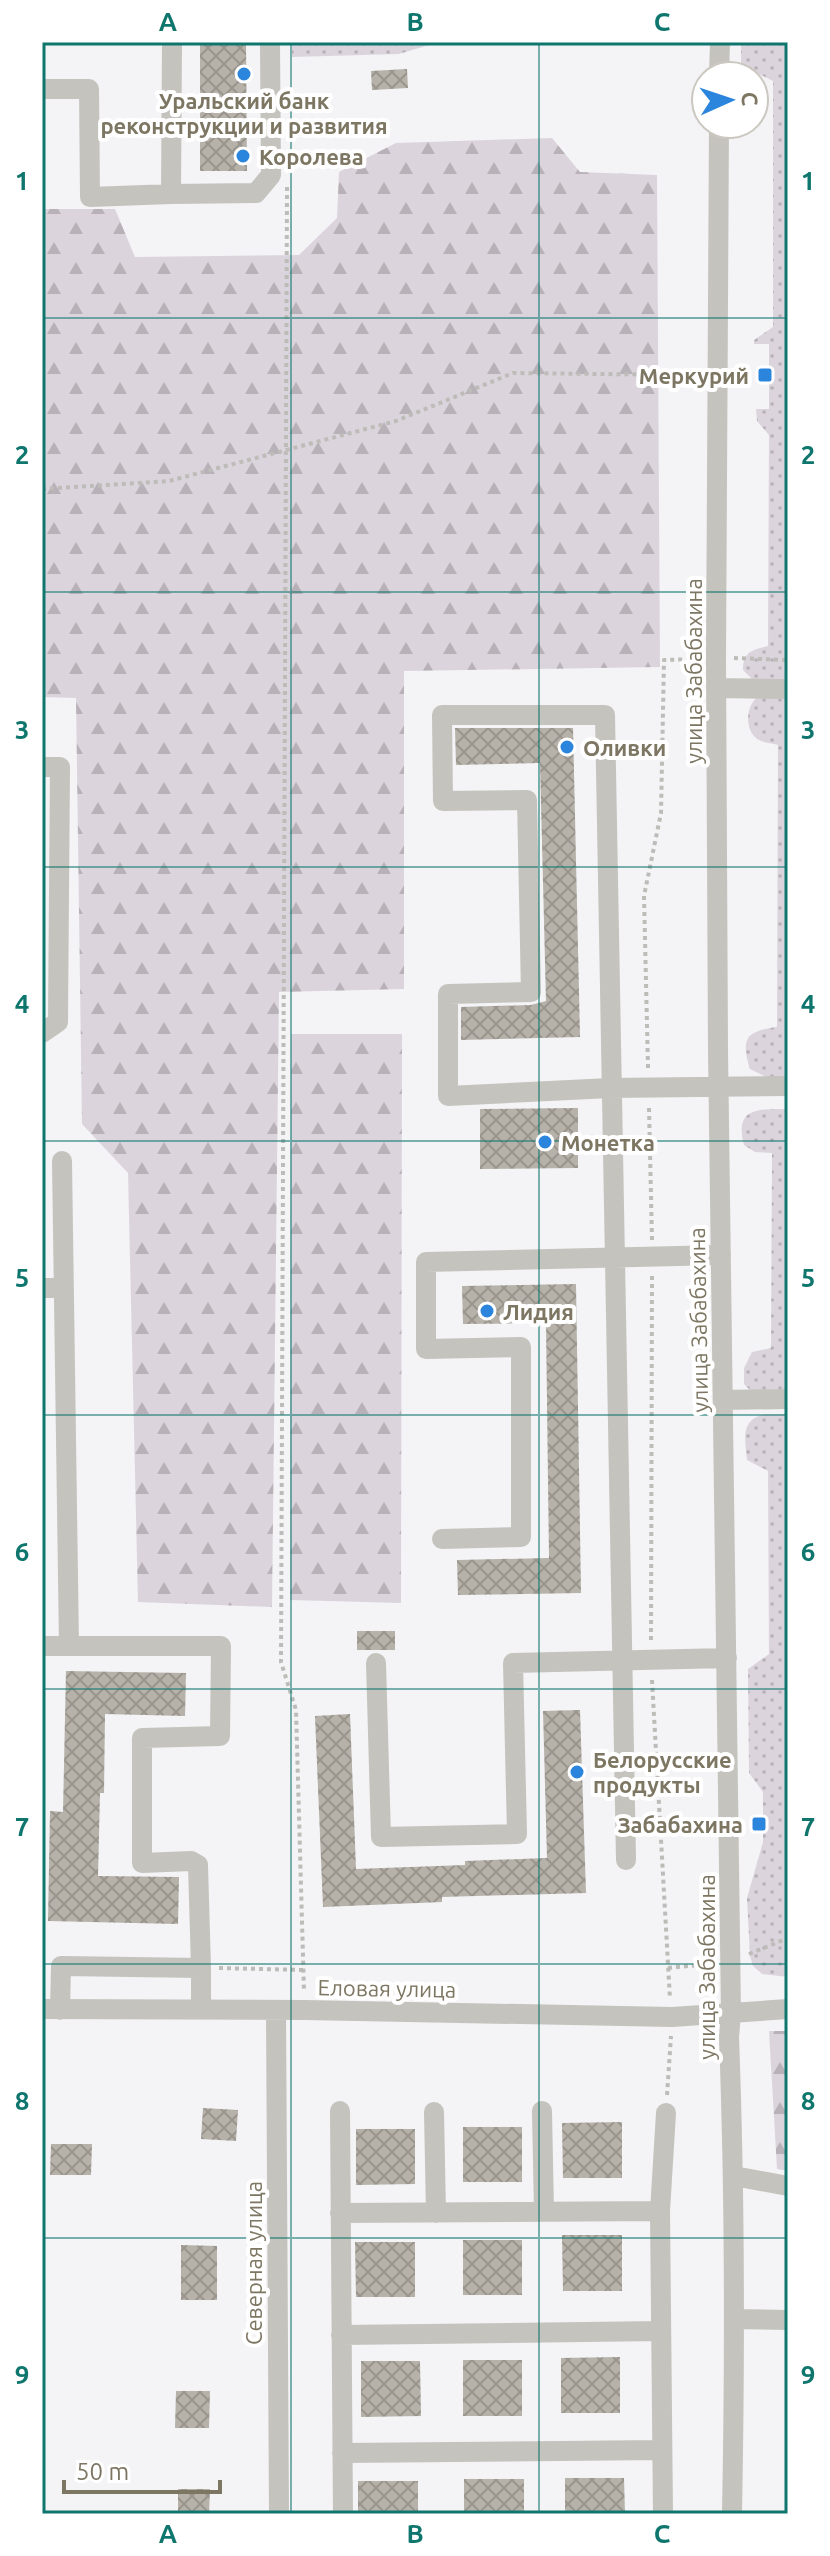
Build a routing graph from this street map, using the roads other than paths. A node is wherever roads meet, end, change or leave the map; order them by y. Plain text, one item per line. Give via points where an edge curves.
1 (172, 42) edge
2 (270, 42) edge
3 (42, 89) edge
4 (719, 140) edge
5 (171, 194) junction
6 (717, 688) junction
7 (788, 689) edge
8 (42, 767) edge
9 (42, 1033) edge
10 (788, 1086) edge
11 (719, 1087) junction
12 (610, 1088) junction
13 (62, 1161) dead end
14 (721, 1255) junction
15 (614, 1259) junction
16 (42, 1288) edge
17 (64, 1288) junction
18 (788, 1399) edge
19 (723, 1400) junction
20 (442, 1539) dead end
21 (42, 1646) edge
22 (69, 1646) junction
23 (727, 1658) junction
24 (622, 1660) junction
25 (376, 1663) dead end
26 (626, 1860) dead end
27 (201, 1968) junction
28 (201, 2009) junction
29 (788, 2009) edge
30 (51, 2010) edge
31 (276, 2012) junction
32 (731, 2014) junction
33 (340, 2111) dead end
34 (542, 2111) dead end
35 (434, 2112) dead end
36 (666, 2113) road end
37 (734, 2176) junction
38 (788, 2186) edge
39 (660, 2211) junction
40 (544, 2212) junction
41 (340, 2213) junction
42 (436, 2213) junction
43 (735, 2319) junction
44 (788, 2320) edge
45 (661, 2331) junction
46 (341, 2335) junction
47 (662, 2450) junction
48 (342, 2453) junction
49 (279, 2514) edge
50 (343, 2514) edge
51 (663, 2514) edge
52 (732, 2514) edge

1 - 5 street
2 - 5 street via 271,175 256,193
3 - 5 street via 89,89 90,197
4 - 6 street, улица Забабахина
6 - 7 street
6 - 11 street, улица Забабахина
8 - 9 street via 60,767 60,782 58,1022
10 - 11 street
11 - 12 street
11 - 14 street, улица Забабахина
12 - 12 street via 448,1096 448,994 531,992 527,800 443,801 442,715 605,715
12 - 15 street
13 - 17 street
14 - 15 street
14 - 19 street, улица Забабахина
15 - 20 street via 426,1262 426,1349 521,1347 521,1537
15 - 24 street
16 - 17 street
17 - 22 street
18 - 19 street
19 - 23 street, улица Забабахина
21 - 22 street
22 - 27 street via 221,1646 220,1736 142,1738 142,1863 198,1865
23 - 24 street
23 - 32 street, улица Забабахина
24 - 25 street via 513,1663 517,1834 381,1837
24 - 26 street
27 - 28 street
27 - 30 street via 61,1966
28 - 30 street, Еловая улица
28 - 31 street, Еловая улица
29 - 32 street, Еловая улица
31 - 32 street, Еловая улица
31 - 49 street, Северная улица
32 - 37 street, улица Забабахина
33 - 41 street
34 - 40 street
35 - 42 street
36 - 39 street
37 - 38 street
37 - 43 street, улица Забабахина
39 - 40 street
39 - 45 street
40 - 42 street
41 - 42 street
41 - 46 street
43 - 44 street
43 - 52 street, улица Забабахина
45 - 46 street
45 - 47 street
46 - 48 street
47 - 48 street
47 - 51 street
48 - 50 street

